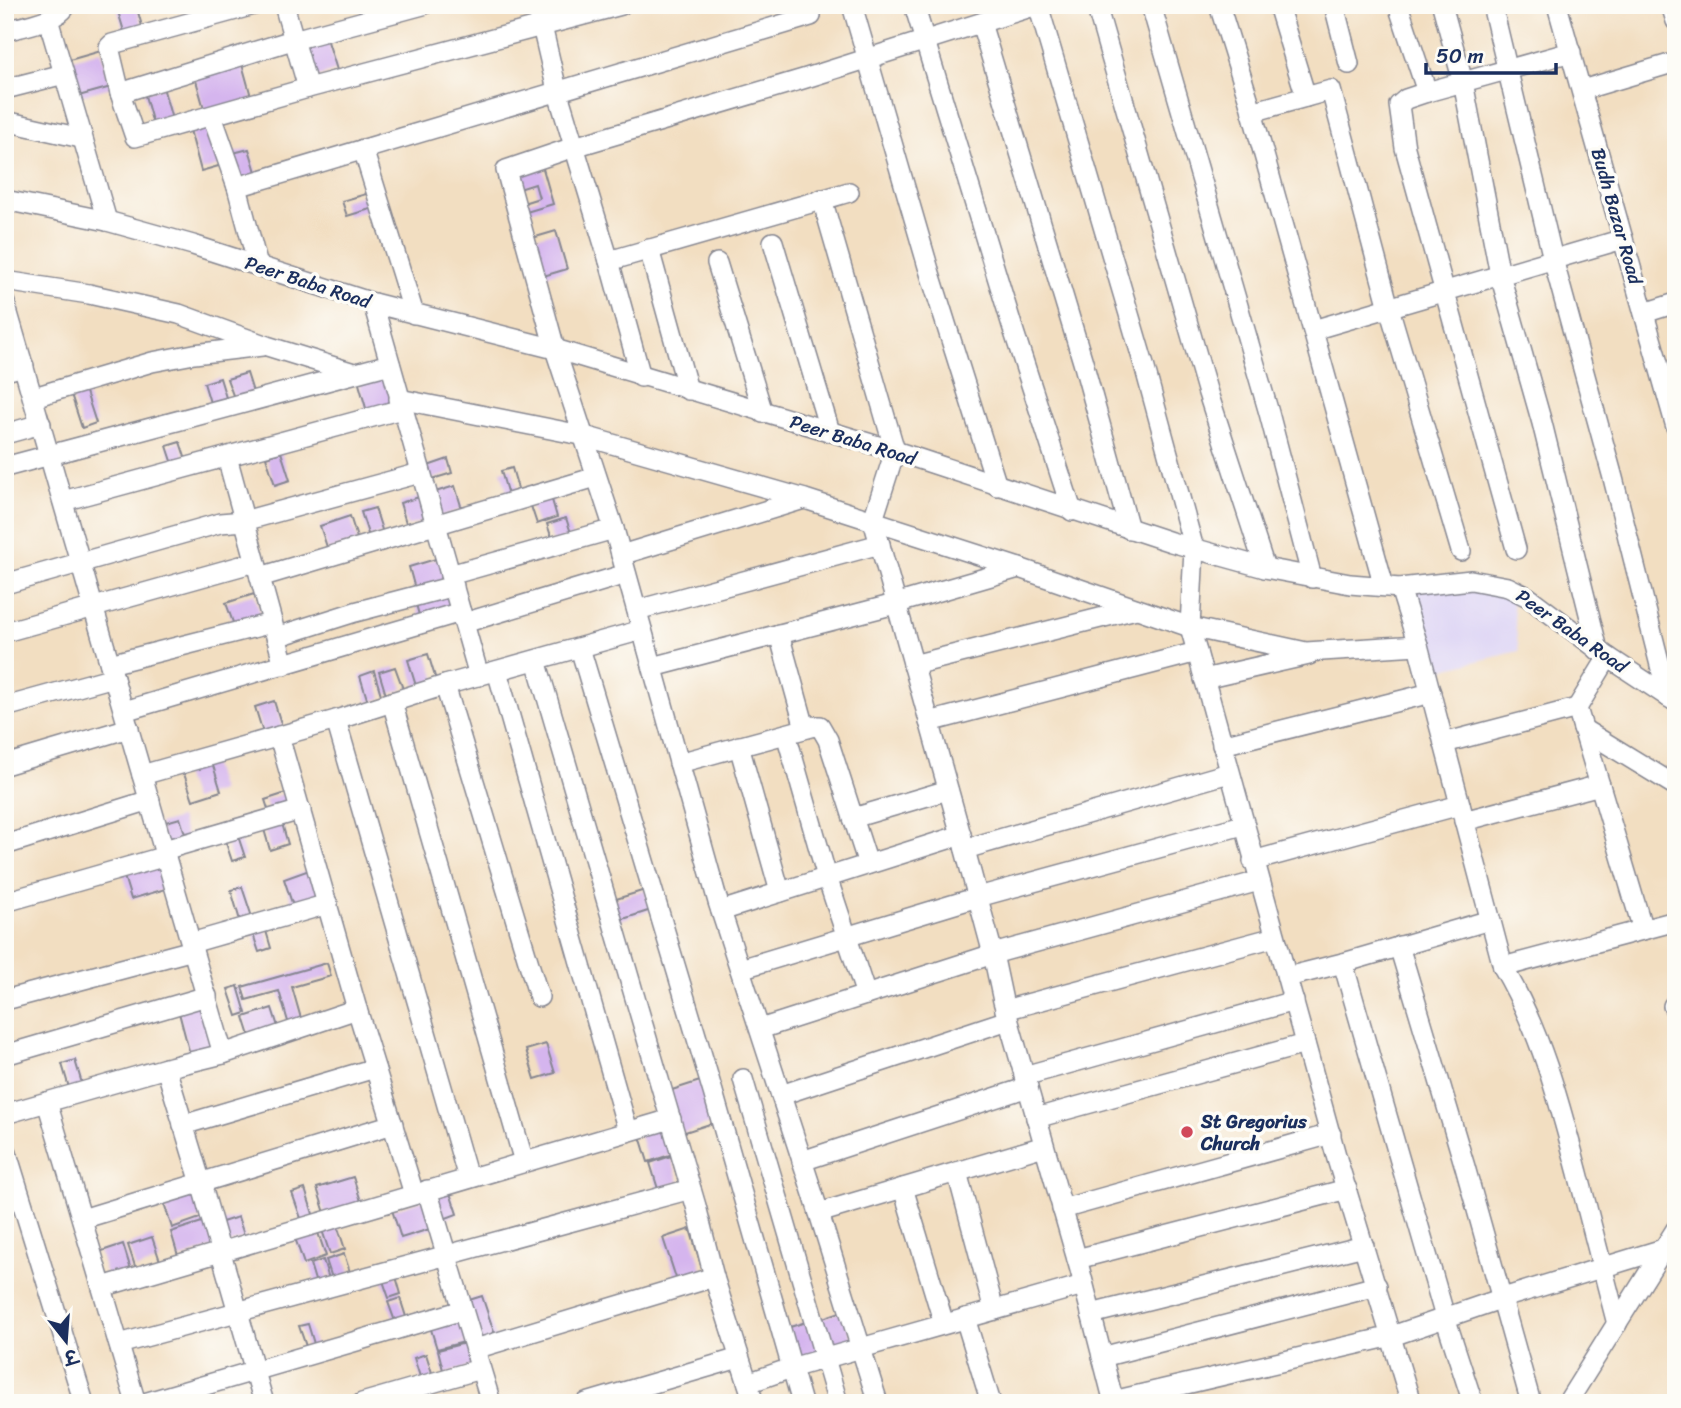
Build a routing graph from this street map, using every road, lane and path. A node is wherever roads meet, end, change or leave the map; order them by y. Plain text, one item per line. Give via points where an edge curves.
1 (66, 5) edge
2 (254, 5) edge
3 (284, 5) edge
4 (423, 5) edge
5 (537, 5) edge
6 (621, 5) edge
7 (852, 5) edge
8 (914, 5) edge
9 (970, 5) edge
10 (1038, 5) edge
11 (1096, 5) edge
12 (1151, 5) edge
13 (1219, 5) edge
14 (1278, 5) edge
15 (1334, 5) edge
16 (1398, 5) edge
17 (1442, 5) edge
18 (1492, 5) edge
19 (1557, 5) edge
20 (1671, 5) edge
21 (811, 16) dead end
22 (48, 19) junction
23 (1676, 21) edge
24 (978, 24) junction
25 (543, 28) junction
26 (5, 31) edge
27 (293, 40) junction
28 (925, 40) junction
29 (1571, 52) junction
30 (867, 59) junction
31 (1676, 62) edge
32 (1349, 64) dead end
33 (1508, 69) junction
34 (64, 74) junction
35 (1463, 82) junction
36 (308, 88) junction
37 (5, 89) edge
38 (557, 90) junction
39 (1582, 90) junction
40 (1427, 92) junction
41 (120, 93) junction
42 (1306, 97) junction
43 (1252, 112) junction
44 (212, 116) junction
45 (5, 121) edge
46 (81, 138) junction
47 (574, 147) junction
48 (363, 149) junction
49 (237, 187) junction
50 (849, 192) dead end
51 (5, 200) edge
52 (822, 200) junction
53 (107, 221) junction
54 (1623, 239) junction
55 (773, 242) dead end
56 (649, 249) junction
57 (1553, 259) junction
58 (609, 261) junction
59 (717, 263) dead end
60 (258, 266) junction
61 (1500, 275) junction
62 (5, 281) edge
63 (1446, 291) junction
64 (373, 303) junction
65 (1676, 303) edge
66 (6, 306) edge
67 (1389, 308) junction
68 (1644, 313) junction
69 (414, 314) junction
70 (1313, 330) junction
71 (267, 346) junction
72 (555, 349) junction
73 (390, 364) junction
74 (15, 369) edge
75 (354, 373) junction
76 (641, 377) junction
77 (688, 390) junction
78 (34, 397) junction
79 (401, 404) junction
80 (763, 413) junction
81 (41, 424) junction
82 (1676, 427) edge
83 (830, 432) junction
84 (5, 434) edge
85 (581, 435) junction
86 (895, 452) junction
87 (49, 454) junction
88 (227, 457) junction
89 (5, 467) edge
90 (420, 472) junction
91 (596, 477) junction
92 (997, 486) junction
93 (804, 499) junction
94 (63, 502) junction
95 (1072, 511) junction
96 (873, 520) junction
97 (244, 521) junction
98 (435, 524) junction
99 (614, 529) junction
100 (1129, 529) junction
101 (880, 544) junction
102 (1194, 549) junction
103 (1516, 549) dead end
104 (1461, 551) dead end
105 (81, 564) junction
106 (623, 564) junction
107 (1019, 568) junction
108 (1265, 569) junction
109 (258, 570) junction
110 (1312, 578) junction
111 (452, 581) junction
112 (5, 584) edge
113 (1392, 587) junction
114 (895, 604) junction
115 (94, 607) junction
116 (1136, 609) junction
117 (637, 610) junction
118 (462, 618) junction
119 (1191, 627) junction
120 (274, 630) junction
121 (642, 630) junction
122 (5, 632) edge
123 (779, 634) junction
124 (1418, 645) junction
125 (580, 648) junction
126 (1328, 651) junction
127 (1197, 652) junction
128 (1603, 654) junction
129 (536, 660) junction
130 (284, 665) junction
131 (913, 665) junction
132 (653, 667) junction
133 (112, 671) junction
134 (488, 673) junction
135 (1204, 679) junction
136 (445, 685) junction
137 (1431, 693) junction
138 (1672, 700) edge
139 (392, 702) junction
140 (5, 707) edge
141 (1577, 708) junction
142 (126, 720) junction
143 (335, 720) junction
144 (929, 722) junction
145 (1583, 729) junction
146 (796, 731) junction
147 (279, 736) junction
148 (1444, 743) junction
149 (1222, 745) junction
150 (739, 746) junction
151 (679, 763) junction
152 (5, 765) edge
153 (1229, 773) junction
154 (142, 775) junction
155 (1601, 785) junction
156 (1676, 786) edge
157 (948, 790) junction
158 (150, 800) junction
159 (301, 810) junction
160 (1462, 813) junction
161 (853, 818) junction
162 (1243, 825) junction
163 (963, 842) junction
164 (5, 845) edge
165 (165, 853) junction
166 (1253, 861) junction
167 (868, 864) junction
168 (827, 877) junction
169 (1259, 881) junction
170 (780, 892) junction
171 (978, 897) junction
172 (5, 902) edge
173 (328, 904) junction
174 (720, 911) junction
175 (1490, 920) junction
176 (1676, 921) edge
177 (1643, 930) junction
178 (846, 937) junction
179 (1275, 937) junction
180 (192, 946) junction
181 (1399, 946) junction
182 (993, 954) junction
183 (1343, 963) junction
184 (1503, 967) junction
185 (740, 970) junction
186 (1286, 977) junction
187 (866, 995) junction
188 (206, 996) junction
189 (539, 997) dead end
190 (5, 1000) edge
191 (1294, 1001) junction
192 (357, 1009) junction
193 (1007, 1015) junction
194 (760, 1030) junction
195 (1306, 1044) junction
196 (223, 1054) junction
197 (5, 1055) edge
198 (166, 1068) junction
199 (376, 1068) junction
200 (743, 1079) dead end
201 (1026, 1082) junction
202 (781, 1095) junction
203 (47, 1102) junction
204 (5, 1114) edge
205 (1036, 1118) junction
206 (671, 1119) junction
207 (393, 1124) junction
208 (184, 1125) junction
209 (628, 1131) junction
210 (1331, 1134) junction
211 (1044, 1146) junction
212 (5, 1147) edge
213 (802, 1161) junction
214 (524, 1162) junction
215 (957, 1172) junction
216 (468, 1178) junction
217 (201, 1183) junction
218 (903, 1188) junction
219 (691, 1189) junction
220 (1347, 1189) junction
221 (421, 1192) junction
222 (1062, 1209) junction
223 (820, 1213) junction
224 (82, 1219) junction
225 (1676, 1229) edge
226 (1364, 1246) junction
227 (1663, 1249) junction
228 (220, 1251) junction
229 (446, 1256) junction
230 (1076, 1259) junction
231 (1603, 1268) junction
232 (714, 1277) junction
233 (1083, 1285) junction
234 (1377, 1286) junction
235 (102, 1287) junction
236 (1503, 1298) junction
237 (463, 1310) junction
238 (994, 1310) junction
239 (237, 1313) junction
240 (1091, 1314) junction
241 (1446, 1317) junction
242 (965, 1318) junction
243 (944, 1324) junction
244 (1616, 1324) junction
245 (1392, 1336) junction
246 (119, 1344) junction
247 (862, 1348) junction
248 (475, 1349) junction
249 (1102, 1357) junction
250 (739, 1358) junction
251 (825, 1359) junction
252 (791, 1368) junction
253 (480, 1369) junction
254 (254, 1371) junction
255 (748, 1383) junction
256 (1113, 1402) edge
257 (84, 1403) edge
258 (136, 1403) edge
259 (144, 1403) edge
260 (264, 1403) edge
261 (362, 1403) edge
262 (491, 1403) edge
263 (586, 1403) edge
264 (754, 1403) edge
265 (802, 1403) edge
266 (838, 1403) edge
267 (878, 1403) edge
268 (991, 1403) edge
269 (1411, 1403) edge
270 (1473, 1403) edge
271 (1531, 1403) edge
272 (1567, 1403) edge

1 - 22 street via 64,11
2 - 41 street via 112,44 109,51
3 - 27 street
4 - 27 street
5 - 25 street
6 - 25 street
7 - 30 street
8 - 28 street
9 - 24 street
10 - 24 street
10 - 102 street
11 - 108 street via 1207,390
12 - 110 street
13 - 43 street
14 - 42 street
15 - 32 street
16 - 40 street
17 - 35 street
18 - 33 street
19 - 29 street, Budh Bazar Road
20 - 23 street
21 - 38 street
22 - 26 street
22 - 34 street
24 - 28 street
24 - 100 street via 1083,362
25 - 36 street
25 - 38 street
27 - 36 street
27 - 41 street
28 - 30 street
28 - 95 street
29 - 33 street
29 - 39 street, Budh Bazar Road
30 - 47 street
30 - 92 street
31 - 39 street
33 - 35 street
33 - 57 street
34 - 37 street
34 - 46 street
35 - 40 street
35 - 61 street
36 - 44 street
38 - 47 street
38 - 48 street
39 - 54 street, Budh Bazar Road
40 - 63 street via 1405,99 1399,113
41 - 44 street via 135,138
42 - 43 street
42 - 67 street via 1331,90
43 - 70 street
44 - 49 street
45 - 46 street
46 - 53 street
47 - 58 street
47 - 72 street via 506,170
48 - 49 street
48 - 69 street
49 - 60 street
50 - 52 street
51 - 53 street, Peer Baba Road
52 - 56 street
52 - 86 street
53 - 60 street, Peer Baba Road
54 - 57 street
54 - 68 street, Budh Bazar Road
55 - 83 street
56 - 58 street
56 - 77 street
57 - 61 street
57 - 138 street
58 - 76 street
59 - 80 street
60 - 64 street, Peer Baba Road
61 - 63 street
61 - 128 street
62 - 71 street via 179,314
63 - 67 street
63 - 103 street
64 - 69 street, Peer Baba Road
64 - 73 street
65 - 68 street
66 - 74 street
67 - 70 street
67 - 104 street
68 - 82 street, Budh Bazar Road
69 - 72 street, Peer Baba Road
70 - 113 street
71 - 75 street
71 - 78 street via 152,362
72 - 76 street, Peer Baba Road
72 - 85 street
73 - 75 street
73 - 79 street
74 - 78 street
75 - 87 street
76 - 77 street, Peer Baba Road
77 - 80 street, Peer Baba Road
78 - 81 street
79 - 85 street
79 - 88 street
79 - 90 street
80 - 83 street, Peer Baba Road
81 - 84 street
81 - 87 street
83 - 86 street, Peer Baba Road
85 - 91 street
85 - 93 street
86 - 92 street, Peer Baba Road
86 - 96 street
87 - 89 street
87 - 94 street
88 - 94 street
88 - 97 street
90 - 97 street
90 - 98 street
91 - 98 street
91 - 99 street
92 - 95 street, Peer Baba Road
93 - 96 street
93 - 106 street
94 - 105 street
95 - 100 street, Peer Baba Road
96 - 101 street
96 - 107 street
97 - 105 street via 220,523
97 - 109 street
98 - 109 street
98 - 111 street
99 - 106 street
99 - 111 street
100 - 102 street, Peer Baba Road
101 - 114 street
101 - 117 street
102 - 108 street, Peer Baba Road
102 - 119 street
105 - 112 street
105 - 115 street
106 - 117 street
106 - 118 street
107 - 114 street
107 - 116 street
108 - 110 street, Peer Baba Road
109 - 115 street
109 - 120 street
110 - 113 street, Peer Baba Road
111 - 118 street
111 - 120 street via 355,612
113 - 124 street
113 - 128 street, Peer Baba Road via 1471,580 1508,587
114 - 123 street
114 - 131 street
115 - 122 street
115 - 133 street
116 - 119 street
116 - 131 street
117 - 121 street
118 - 130 street
118 - 134 street
119 - 126 street via 1306,652
119 - 127 street
120 - 130 street
120 - 133 street
121 - 125 street
121 - 132 street
123 - 132 street
123 - 146 street
124 - 126 street
124 - 137 street
125 - 129 street
125 - 252 street
126 - 135 street
127 - 135 street
127 - 144 street
128 - 138 street, Peer Baba Road
128 - 141 street
129 - 134 street
129 - 206 street
130 - 142 street
131 - 144 street
132 - 151 street
133 - 140 street
133 - 142 street
134 - 136 street
134 - 209 street
135 - 149 street
136 - 139 street
136 - 189 street
137 - 148 street
137 - 149 street
139 - 143 street
139 - 214 street
141 - 145 street
141 - 148 street
142 - 152 street
142 - 154 street
143 - 147 street
143 - 216 street
144 - 157 street
145 - 155 street
145 - 156 street
146 - 150 street
146 - 161 street via 815,726 823,730
146 - 168 street
147 - 154 street
147 - 159 street
148 - 160 street
149 - 153 street
150 - 151 street
150 - 170 street
151 - 174 street
153 - 162 street
153 - 163 street
154 - 158 street
155 - 160 street
155 - 177 street
157 - 161 street
157 - 163 street
158 - 164 street
158 - 165 street
159 - 165 street
159 - 173 street
160 - 166 street
160 - 175 street
161 - 167 street
162 - 166 street
162 - 171 street
163 - 167 street
163 - 171 street
165 - 172 street
165 - 180 street
166 - 169 street
167 - 168 street
168 - 170 street
168 - 178 street
169 - 179 street
169 - 182 street
170 - 174 street
171 - 178 street
171 - 182 street
173 - 180 street
173 - 192 street
174 - 185 street
175 - 181 street
175 - 184 street
176 - 177 street
177 - 184 street
178 - 185 street
178 - 187 street
179 - 186 street
179 - 193 street
180 - 188 street
180 - 190 street
181 - 183 street
181 - 236 street
182 - 187 street
182 - 193 street
183 - 186 street
183 - 241 street
184 - 231 street via 1544,1052
185 - 194 street
186 - 191 street
187 - 194 street
188 - 196 street
188 - 197 street
191 - 195 street
191 - 201 street
192 - 196 street
192 - 199 street
193 - 201 street
193 - 202 street
194 - 202 street
195 - 205 street
195 - 210 street
196 - 198 street
198 - 203 street
198 - 208 street
199 - 207 street
199 - 208 street
200 - 251 street
201 - 205 street
201 - 213 street
202 - 213 street
203 - 204 street
203 - 224 street
205 - 211 street
206 - 209 street
206 - 219 street
207 - 217 street
207 - 221 street
208 - 217 street
209 - 214 street
210 - 220 street
210 - 222 street
211 - 215 street
211 - 222 street
212 - 257 street
213 - 223 street
214 - 216 street
215 - 218 street
215 - 238 street
216 - 221 street
217 - 224 street
217 - 228 street
218 - 223 street
218 - 243 street
219 - 229 street
219 - 232 street
220 - 226 street
220 - 230 street
221 - 228 street
221 - 229 street
222 - 230 street
223 - 247 street
224 - 235 street
225 - 227 street
226 - 234 street
226 - 240 street
227 - 231 street
227 - 244 street
228 - 235 street
228 - 239 street
229 - 237 street
229 - 239 street
230 - 233 street
231 - 236 street
231 - 244 street
232 - 248 street
232 - 250 street
233 - 238 street
233 - 240 street
234 - 245 street
234 - 249 street
235 - 246 street
236 - 241 street
236 - 271 street
237 - 248 street
237 - 254 street
238 - 242 street
239 - 246 street
239 - 254 street
240 - 249 street
241 - 245 street
241 - 270 street
242 - 243 street
242 - 268 street
243 - 247 street
244 - 272 street
245 - 256 street
245 - 269 street
246 - 258 street
247 - 251 street
247 - 267 street
248 - 253 street
249 - 256 street
250 - 255 street
250 - 263 street
251 - 252 street
251 - 266 street
252 - 255 street
252 - 265 street
253 - 261 street
253 - 262 street
254 - 259 street
254 - 260 street
255 - 264 street

